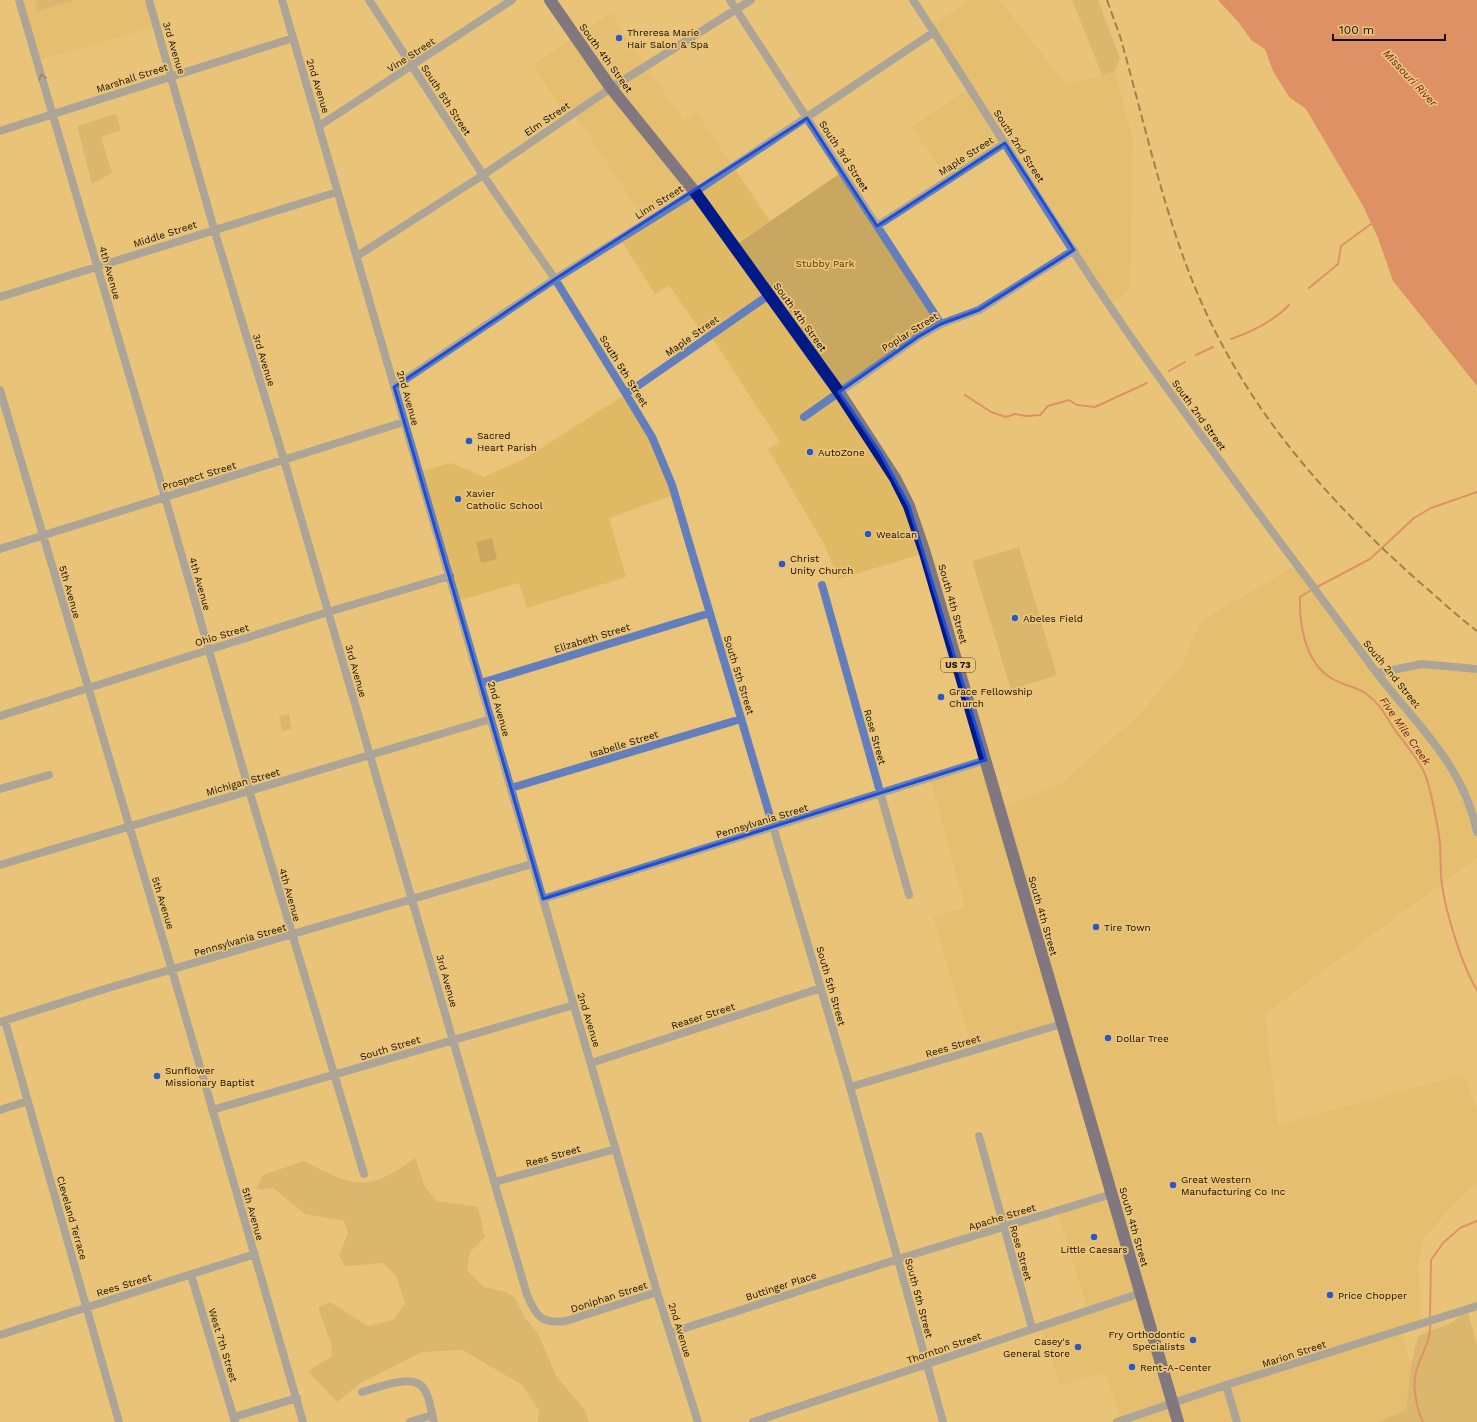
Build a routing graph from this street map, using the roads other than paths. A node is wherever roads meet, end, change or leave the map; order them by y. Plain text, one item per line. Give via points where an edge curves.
1 (19, 0) edge
2 (150, 0) edge
3 (282, 0) edge
4 (369, 0) edge
5 (512, 0) edge
6 (550, 0) edge
7 (730, 0) edge
8 (751, 0) edge
9 (912, 0) edge
10 (736, 10) junction
11 (934, 32) junction
12 (293, 38) junction
13 (412, 66) junction
14 (172, 76) junction
15 (611, 88) junction
16 (53, 114) junction
17 (807, 118) junction
18 (319, 126) junction
19 (0, 130) edge
20 (1004, 143) junction
21 (483, 175) junction
22 (337, 192) junction
23 (695, 192) junction
24 (877, 226) junction
25 (214, 229) junction
26 (1074, 250) junction
27 (356, 256) junction
28 (97, 267) junction
29 (555, 279) junction
30 (769, 295) junction
31 (0, 297) edge
32 (941, 324) junction
33 (394, 387) junction
34 (0, 390) edge
35 (839, 392) junction
36 (626, 394) junction
37 (804, 417) dead end
38 (404, 422) junction
39 (284, 460) junction
40 (165, 497) junction
41 (43, 536) junction
42 (0, 549) edge
43 (450, 576) junction
44 (822, 585) dead end
45 (328, 612) junction
46 (710, 613) junction
47 (208, 650) junction
48 (1477, 669) edge
49 (1377, 673) junction
50 (481, 683) junction
51 (88, 687) junction
52 (0, 716) edge
53 (741, 719) junction
54 (491, 720) junction
55 (370, 755) junction
56 (986, 760) junction
57 (49, 775) dead end
58 (512, 788) junction
59 (0, 790) edge
60 (249, 790) junction
61 (881, 794) junction
62 (129, 826) junction
63 (774, 827) junction
64 (1477, 832) edge
65 (532, 864) junction
66 (0, 865) edge
67 (909, 895) dead end
68 (543, 899) junction
69 (413, 900) junction
70 (292, 935) junction
71 (172, 970) junction
72 (821, 988) junction
73 (574, 1005) junction
74 (2, 1022) edge
75 (1062, 1024) junction
76 (454, 1039) junction
77 (591, 1063) junction
78 (334, 1075) junction
79 (850, 1088) junction
80 (28, 1101) junction
81 (0, 1110) edge
82 (212, 1110) junction
83 (978, 1136) dead end
84 (616, 1149) junction
85 (364, 1174) dead end
86 (495, 1182) junction
87 (1112, 1194) junction
88 (1003, 1227) junction
89 (255, 1254) junction
90 (898, 1259) junction
91 (191, 1275) junction
92 (657, 1292) junction
93 (1141, 1293) junction
94 (1477, 1306) edge
95 (87, 1307) junction
96 (566, 1321) joint
97 (1032, 1328) junction
98 (670, 1333) junction
99 (0, 1335) edge
100 (926, 1365) junction
101 (1226, 1385) junction
102 (362, 1392) dead end
103 (297, 1398) junction
104 (1173, 1403) junction
105 (433, 1418) edge
106 (235, 1419) edge
107 (119, 1422) edge
108 (303, 1422) edge
109 (410, 1422) edge
110 (698, 1422) edge
111 (753, 1422) edge
112 (942, 1422) edge
113 (1117, 1422) edge
114 (1178, 1422) edge
115 (1237, 1422) edge

16 -> 1 street, 4th Avenue
2 - 14 street, 3rd Avenue
3 - 12 street, 2nd Avenue
4 - 13 street, South 5th Street
5 - 13 street, Vine Street
6 - 15 highway, South 4th Street / US 73
7 - 10 street, South 3rd Street
8 - 10 street, Elm Street
9 - 11 street, South 2nd Street
10 - 15 street, Elm Street
10 - 17 street, South 3rd Street
11 - 17 street, Linn Street
11 - 20 street, South 2nd Street
12 - 14 street, Marshall Street
12 - 18 street, 2nd Avenue
13 - 18 street, Vine Street
13 - 21 street, South 5th Street
14 - 16 street, Marshall Street
14 - 25 street, 3rd Avenue
15 - 21 street, Elm Street
15 - 23 highway, South 4th Street / US 73
16 - 19 street, Marshall Street
16 - 28 street, 4th Avenue
17 - 23 street, Linn Street
17 - 24 street, South 3rd Street
18 - 22 street, 2nd Avenue
20 - 24 street, Maple Street
20 - 26 street, South 2nd Street
21 - 27 street, Elm Street
21 - 29 street, South 5th Street
22 - 25 street, Middle Street
22 - 27 street, 2nd Avenue
23 - 29 street, Linn Street
23 - 30 highway, South 4th Street / US 73
24 - 32 street, South 3rd Street
25 - 28 street, Middle Street
25 - 39 street, 3rd Avenue
26 - 32 street, Poplar Street via 979,310
26 - 49 street, South 2nd Street via 1140,350
27 - 33 street, 2nd Avenue
28 - 31 street, Middle Street
28 - 40 street, 4th Avenue
29 - 33 street, Linn Street
29 - 36 street, South 5th Street
30 - 35 highway, South 4th Street / US 73
30 - 36 street, Maple Street
32 - 35 street, Poplar Street
33 - 38 street, 2nd Avenue
34 - 41 street, 5th Avenue
35 - 37 street, Poplar Street
35 - 56 highway, South 4th Street / US 73 via 881,454 909,506
36 - 46 street, South 5th Street via 652,437 672,485
38 - 39 street, Prospect Street
38 - 43 street, 2nd Avenue
39 - 40 street, Prospect Street
39 - 45 street, 3rd Avenue
40 - 41 street, Prospect Street
40 - 47 street, 4th Avenue
41 - 42 street, Prospect Street
41 - 51 street, 5th Avenue
43 - 45 street, Ohio Street
43 - 50 street, 2nd Avenue
44 - 61 street, Rose Street
45 - 47 street, Ohio Street
45 - 55 street, 3rd Avenue
46 - 50 street, Elizabeth Street
46 - 53 street, South 5th Street
47 - 51 street, Ohio Street
47 - 60 street, 4th Avenue
48 - 49 street via 1422,664
49 - 64 street, South 2nd Street via 1450,764 1463,786
50 - 54 street, 2nd Avenue
51 - 52 street, Ohio Street
51 - 62 street, 5th Avenue
53 - 58 street, Isabelle Street
53 - 63 street, South 5th Street
54 - 55 street, Michigan Street
54 - 58 street, 2nd Avenue
55 - 60 street, Michigan Street
55 - 69 street, 3rd Avenue
56 - 61 street, Pennsylvania Street
56 - 75 highway, South 4th Street / US 73
57 - 59 street
58 - 65 street, 2nd Avenue
60 - 62 street, Michigan Street
60 - 70 street, 4th Avenue
61 - 63 street, Pennsylvania Street
61 - 67 street, Rose Street
62 - 66 street, Michigan Street
62 - 71 street, 5th Avenue
63 - 68 street, Pennsylvania Street
63 - 72 street, South 5th Street
65 - 68 street, 2nd Avenue
65 - 69 street, Pennsylvania Street
68 - 73 street, 2nd Avenue
69 - 70 street, Pennsylvania Street
69 - 76 street, 3rd Avenue
70 - 71 street, Pennsylvania Street
70 - 78 street, 4th Avenue
71 - 74 street, Pennsylvania Street
71 - 82 street, 5th Avenue
72 - 77 street, Reaser Street
72 - 79 street, South 5th Street
73 - 76 street, South Street
73 - 77 street, 2nd Avenue
74 - 80 street, Cleveland Terrace
75 - 79 street, Rees Street
75 - 87 highway, South 4th Street / US 73
76 - 78 street, South Street
76 - 86 street, 3rd Avenue
77 - 84 street, 2nd Avenue
78 - 82 street, South Street
78 - 85 street, 4th Avenue
79 - 90 street, South 5th Street
80 - 81 street
80 - 95 street, Cleveland Terrace
82 - 89 street, 5th Avenue
83 - 88 street, Rose Street
84 - 86 street, Rees Street
84 - 92 street, 2nd Avenue
86 - 96 street, 3rd Avenue via 531,1305 540,1318 551,1323
87 - 88 street, Apache Street
87 - 93 highway, South 4th Street / US 73
88 - 90 street, Apache Street
88 - 97 street, Rose Street
89 - 91 street, Rees Street
89 - 103 street, 5th Avenue
90 - 98 street, Buttinger Place
90 - 100 street, South 5th Street
91 - 95 street, Rees Street
91 - 106 street, West 7th Street
92 - 96 street, Doniphan Street
92 - 98 street, 2nd Avenue
93 - 97 street, Thornton Street
93 - 104 highway, South 4th Street / US 73
94 - 101 street, Marion Street
95 - 99 street, Rees Street
95 - 107 street, Cleveland Terrace
97 - 100 street, Thornton Street
98 - 110 street, 2nd Avenue
100 - 111 street, Thornton Street
100 - 112 street, South 5th Street
101 - 104 street, Marion Street
101 - 115 street
102 - 105 street via 409,1380 424,1389
103 - 106 street
103 - 108 street, 5th Avenue
104 - 113 street, Marion Street
104 - 114 highway, South 4th Street / US 73
105 - 109 street

